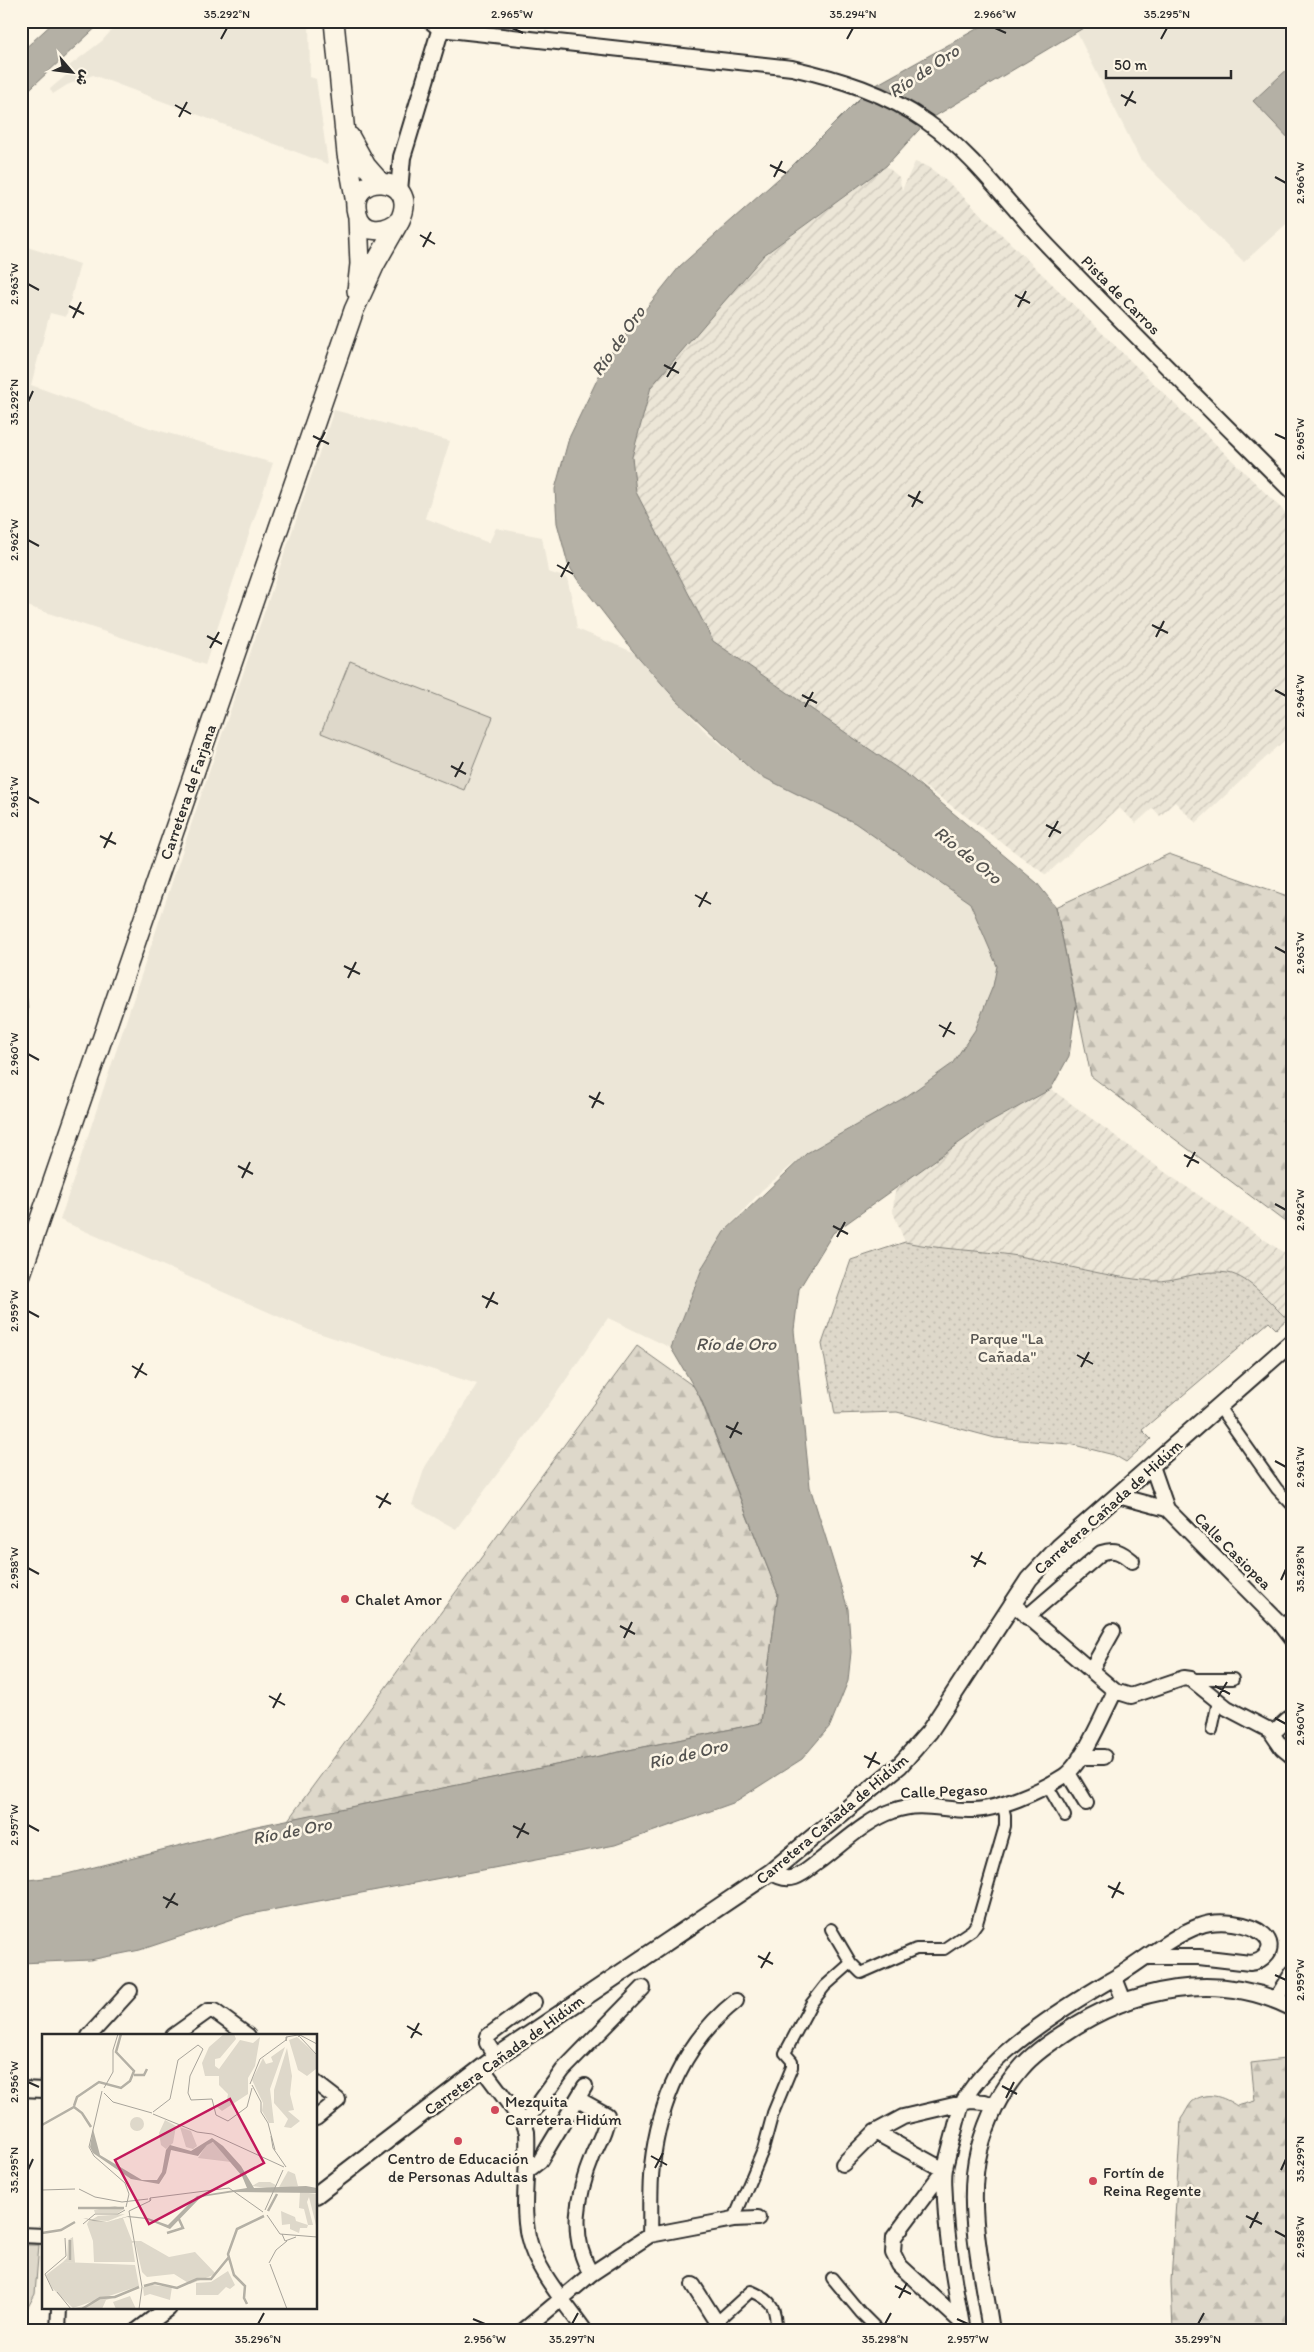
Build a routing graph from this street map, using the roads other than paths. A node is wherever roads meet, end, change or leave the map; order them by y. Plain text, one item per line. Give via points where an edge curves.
1 (334, 21) edge
2 (438, 24) edge
3 (346, 129) junction
4 (388, 185) junction
5 (357, 210) junction
6 (400, 220) junction
7 (354, 310) junction
8 (1293, 493) edge
9 (21, 1274) edge
10 (1293, 1342) edge
11 (1219, 1407) junction
12 (1152, 1466) junction
13 (1118, 1496) junction
14 (1293, 1506) edge
15 (1168, 1509) junction
16 (1132, 1561) dead end
17 (1012, 1603) junction
18 (1027, 1617) junction
19 (1113, 1631) dead end
20 (1293, 1640) edge
21 (1091, 1670) junction
22 (1234, 1679) dead end
23 (1191, 1680) junction
24 (1115, 1691) junction
25 (1218, 1701) junction
26 (1288, 1719) dead end
27 (1269, 1729) junction
28 (1212, 1730) dead end
29 (1080, 1757) junction
30 (1104, 1757) dead end
31 (1293, 1757) edge
32 (1068, 1773) junction
33 (1047, 1785) junction
34 (1086, 1803) dead end
35 (1002, 1804) junction
36 (1065, 1816) dead end
37 (771, 1872) junction
38 (831, 1929) dead end
39 (1147, 1957) junction
40 (851, 1963) junction
41 (1292, 1975) edge
42 (1115, 1978) junction
43 (643, 1988) dead end
44 (130, 1990) dead end
45 (1275, 2000) junction
46 (736, 2001) dead end
47 (1124, 2001) junction
48 (534, 2002) dead end
49 (1293, 2008) edge
50 (91, 2034) edge
51 (176, 2034) edge
52 (245, 2034) edge
53 (496, 2057) junction
54 (482, 2068) junction
55 (318, 2085) edge
56 (585, 2086) dead end
57 (21, 2089) edge
58 (42, 2090) edge
59 (578, 2099) junction
60 (963, 2102) junction
61 (995, 2106) junction
62 (318, 2116) edge
63 (524, 2124) junction
64 (875, 2132) junction
65 (844, 2164) dead end
66 (527, 2168) junction
67 (944, 2170) junction
68 (318, 2193) edge
69 (758, 2218) dead end
70 (734, 2219) junction
71 (21, 2235) edge
72 (650, 2235) junction
73 (42, 2236) edge
74 (591, 2274) junction
75 (832, 2278) dead end
76 (693, 2285) dead end
77 (562, 2298) junction
78 (59, 2310) edge
79 (165, 2310) edge
80 (720, 2326) edge
81 (962, 2326) edge
82 (58, 2331) edge
83 (138, 2331) edge
84 (523, 2331) edge
85 (585, 2331) edge
86 (776, 2331) edge
87 (879, 2331) edge
88 (991, 2331) edge

1 - 3 main road, Carretera de Farjana
2 - 4 street via 406,141
2 - 8 street, Pista de Carros via 792,68 869,89 927,122 969,158 1056,254
3 - 4 main road, Carretera de Farjana via 366,166
3 - 5 main road, Carretera de Farjana via 350,178
4 - 5 main road via 364,188
4 - 6 main road via 404,206
5 - 6 main road via 365,225 374,230 392,227
5 - 7 main road, Carretera de Farjana via 360,264
6 - 7 main road, Carretera de Farjana
7 - 9 main road, Carretera de Farjana
10 - 11 street, Carretera Cañada de Hidúm
11 - 12 street, Carretera Cañada de Hidúm
11 - 14 street via 1277,1489
12 - 13 street, Carretera Cañada de Hidúm
12 - 15 street, Calle Casiopea
13 - 15 street
13 - 17 street, Carretera Cañada de Hidúm via 1059,1548 1029,1579
15 - 20 street, Calle Casiopea
16 - 18 street via 1119,1551 1101,1553
17 - 18 street
17 - 37 street, Carretera Cañada de Hidúm via 946,1707 914,1750
18 - 21 street
19 - 21 street
21 - 24 street
22 - 23 street
23 - 24 street via 1184,1678 1131,1696
23 - 25 street
24 - 29 street
25 - 27 street
25 - 28 street
26 - 27 street via 1275,1731
27 - 31 street
29 - 30 street
29 - 32 street
32 - 33 street, Calle Pegaso
32 - 34 street
33 - 35 street, Calle Pegaso
33 - 36 street
35 - 37 street, Calle Pegaso via 970,1810 938,1806 892,1811 795,1877
35 - 40 street via 1005,1826 977,1923 972,1930 944,1949 916,1950 863,1972 858,1972
37 - 53 street, Carretera Cañada de Hidúm
38 - 40 street
39 - 39 street via 1199,1958 1250,1964 1266,1958 1269,1942 1264,1934 1241,1924 1207,1923 1190,1929
39 - 42 street
40 - 70 street via 816,1998 784,2053 792,2061 792,2067 773,2113 760,2158
41 - 45 street
42 - 47 street
42 - 60 street via 1031,2032 993,2065
43 - 63 street via 563,2070
44 - 50 street
45 - 47 street via 1247,1991 1214,1986 1148,1993
45 - 49 street
46 - 72 street via 701,2034 674,2081 663,2109 652,2168
47 - 61 street via 1083,2020 1047,2044 1023,2066
48 - 53 street via 488,2036 487,2043
51 - 52 street via 208,2011 214,2011
53 - 54 street, Carretera Cañada de Hidúm
54 - 63 street
54 - 68 street, Carretera Cañada de Hidúm
55 - 62 street via 338,2100
56 - 59 street
57 - 58 street
59 - 66 street via 540,2161
59 - 74 street via 607,2115 585,2178 578,2215 578,2246
60 - 61 street via 985,2102
60 - 64 street via 903,2117
60 - 67 street
61 - 88 street via 985,2130 974,2175 978,2241
63 - 66 street
64 - 65 street
64 - 67 street
66 - 77 street via 528,2234 538,2263
67 - 81 street via 947,2234
67 - 81 street via 894,2237 893,2252 899,2265
69 - 70 street
70 - 72 street
71 - 73 street
72 - 74 street
74 - 77 street
75 - 87 street
76 - 80 street
77 - 84 street
77 - 85 street
78 - 82 street
79 - 83 street
80 - 86 street via 751,2291 773,2306

